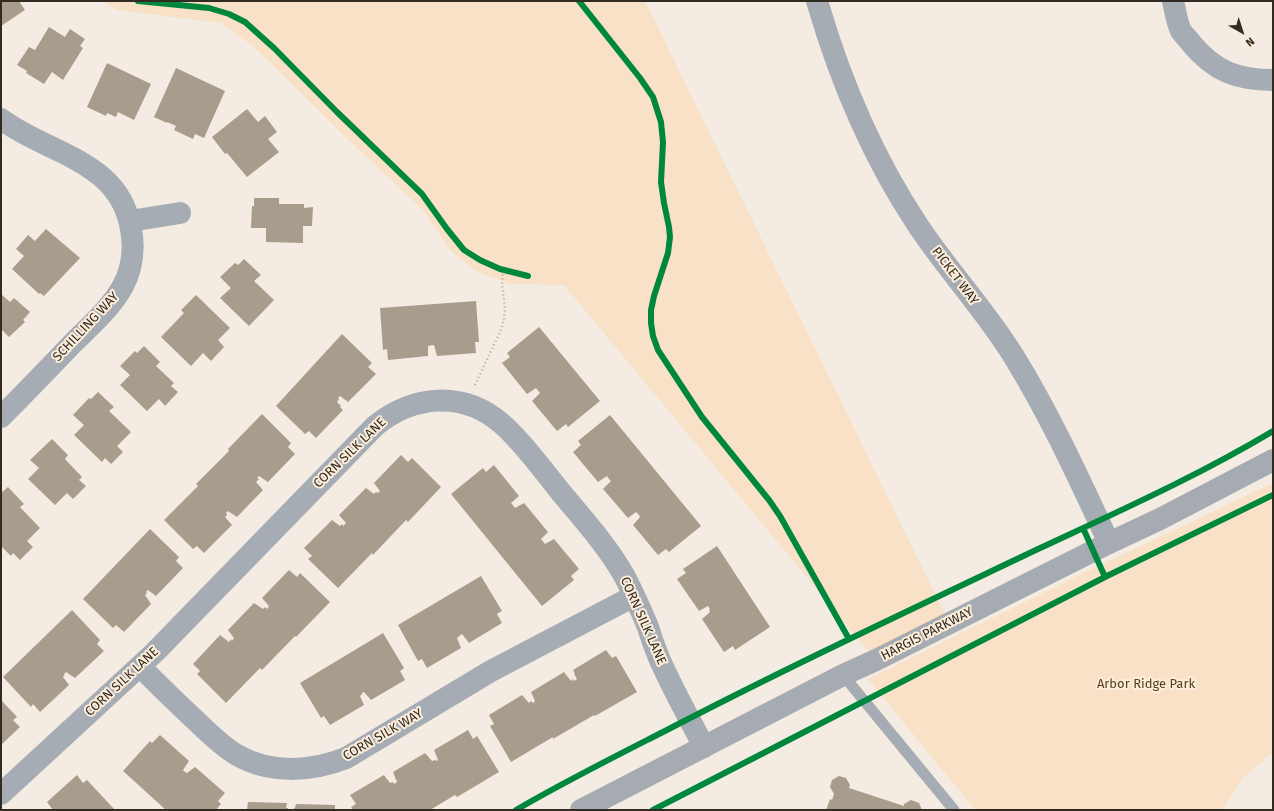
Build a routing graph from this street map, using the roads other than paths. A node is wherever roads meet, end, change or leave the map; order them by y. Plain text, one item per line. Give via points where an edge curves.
1 (817, 1) edge
2 (1173, 1) edge
3 (1273, 80) edge
4 (1, 120) edge
5 (180, 213) dead end
6 (130, 221) junction
7 (1, 417) edge
8 (1273, 460) edge
9 (1109, 543) junction
10 (634, 596) junction
11 (140, 666) junction
12 (843, 675) junction
13 (704, 747) junction
14 (1, 794) edge
15 (581, 810) edge
16 (954, 810) edge

1 - 9 street, PICKET WAY via 852,102 871,143 917,225 1016,359 1067,451
2 - 3 street via 1181,31 1205,58 1220,70 1240,76
4 - 6 street, SCHILLING WAY via 77,159 96,172 115,191
5 - 6 street
6 - 7 street, SCHILLING WAY via 132,254 123,287 98,318
8 - 9 street, HARGIS PARKWAY
9 - 12 street, HARGIS PARKWAY
10 - 11 street, CORN SILK WAY via 491,670 352,754 332,764 316,767 274,767 258,764 237,754 217,740
10 - 11 street, CORN SILK LANE via 602,543 502,424 491,415 469,405 441,400 424,402 408,406 385,418 369,432
10 - 13 street, CORN SILK LANE via 664,669
11 - 14 street, CORN SILK LANE
12 - 13 street, HARGIS PARKWAY
12 - 16 lane
13 - 15 street, HARGIS PARKWAY

